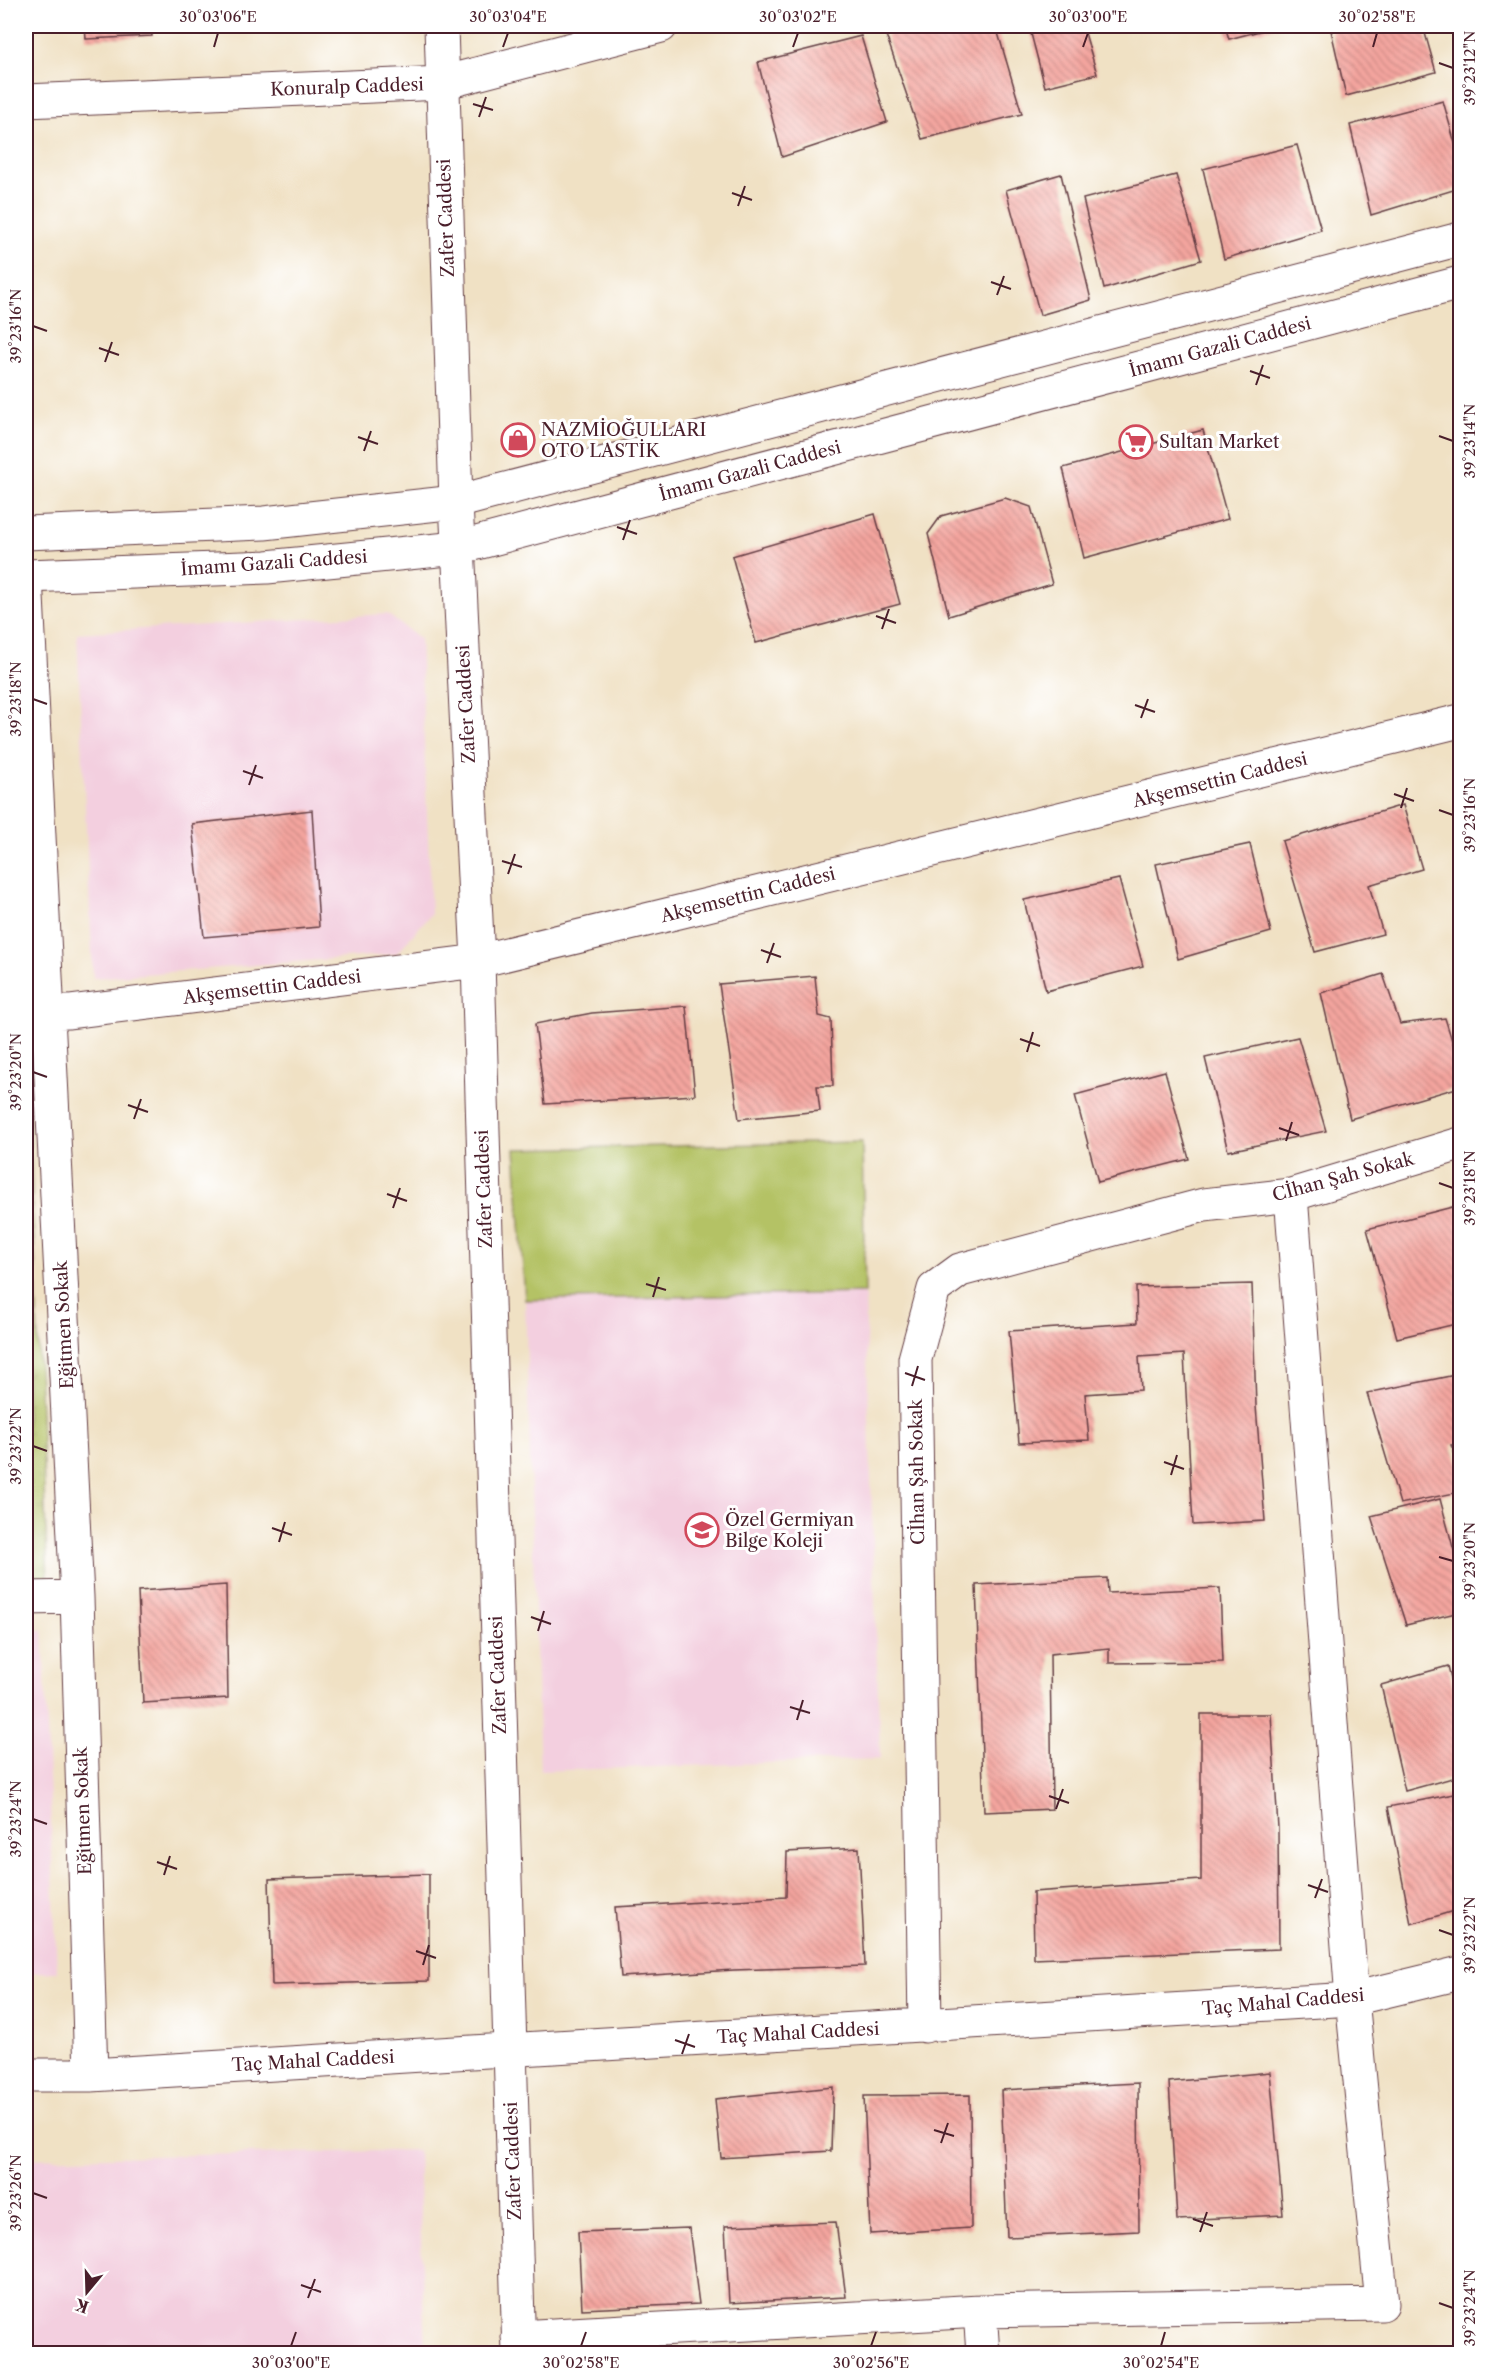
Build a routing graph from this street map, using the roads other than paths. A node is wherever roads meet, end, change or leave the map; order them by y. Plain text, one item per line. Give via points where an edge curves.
1 (441, 26) edge
2 (661, 26) edge
3 (442, 83) junction
4 (26, 101) edge
5 (1461, 239) edge
6 (1461, 283) edge
7 (456, 502) junction
8 (26, 533) edge
9 (458, 548) junction
10 (26, 576) edge
11 (1461, 721) edge
12 (477, 962) junction
13 (37, 1013) edge
14 (1461, 1144) edge
15 (1291, 1195) junction
16 (77, 1597) junction
17 (26, 1598) edge
18 (1461, 1973) edge
19 (1352, 1999) junction
20 (925, 2026) junction
21 (509, 2049) junction
22 (26, 2075) edge
23 (91, 2075) junction
24 (980, 2311) junction
25 (518, 2345) edge
26 (983, 2354) edge

1 - 3 street, Zafer Caddesi
2 - 3 street, Konuralp Caddesi
3 - 4 street, Konuralp Caddesi
3 - 7 street, Zafer Caddesi
5 - 7 street
6 - 9 street, İmamı Gazali Caddesi
7 - 8 street via 264,523
7 - 9 street, Zafer Caddesi
9 - 10 street, İmamı Gazali Caddesi via 267,567
9 - 12 street, Zafer Caddesi
10 - 13 street, Eğitmen Sokak
11 - 12 street, Akşemsettin Caddesi
12 - 13 street, Akşemsettin Caddesi
12 - 21 street, Zafer Caddesi
13 - 16 street, Eğitmen Sokak
14 - 15 street, Cİhan Şah Sokak
15 - 19 street
15 - 20 street, Cİhan Şah Sokak via 1204,1205 960,1270 934,1289 915,1359
16 - 17 street
16 - 23 street, Eğitmen Sokak
18 - 19 street, Taç Mahal Caddesi
19 - 20 street, Taç Mahal Caddesi
19 - 24 street via 1382,2304
20 - 21 street, Taç Mahal Caddesi
21 - 23 street, Taç Mahal Caddesi
21 - 25 street, Zafer Caddesi
22 - 23 street, Taç Mahal Caddesi
24 - 25 street
24 - 26 street

